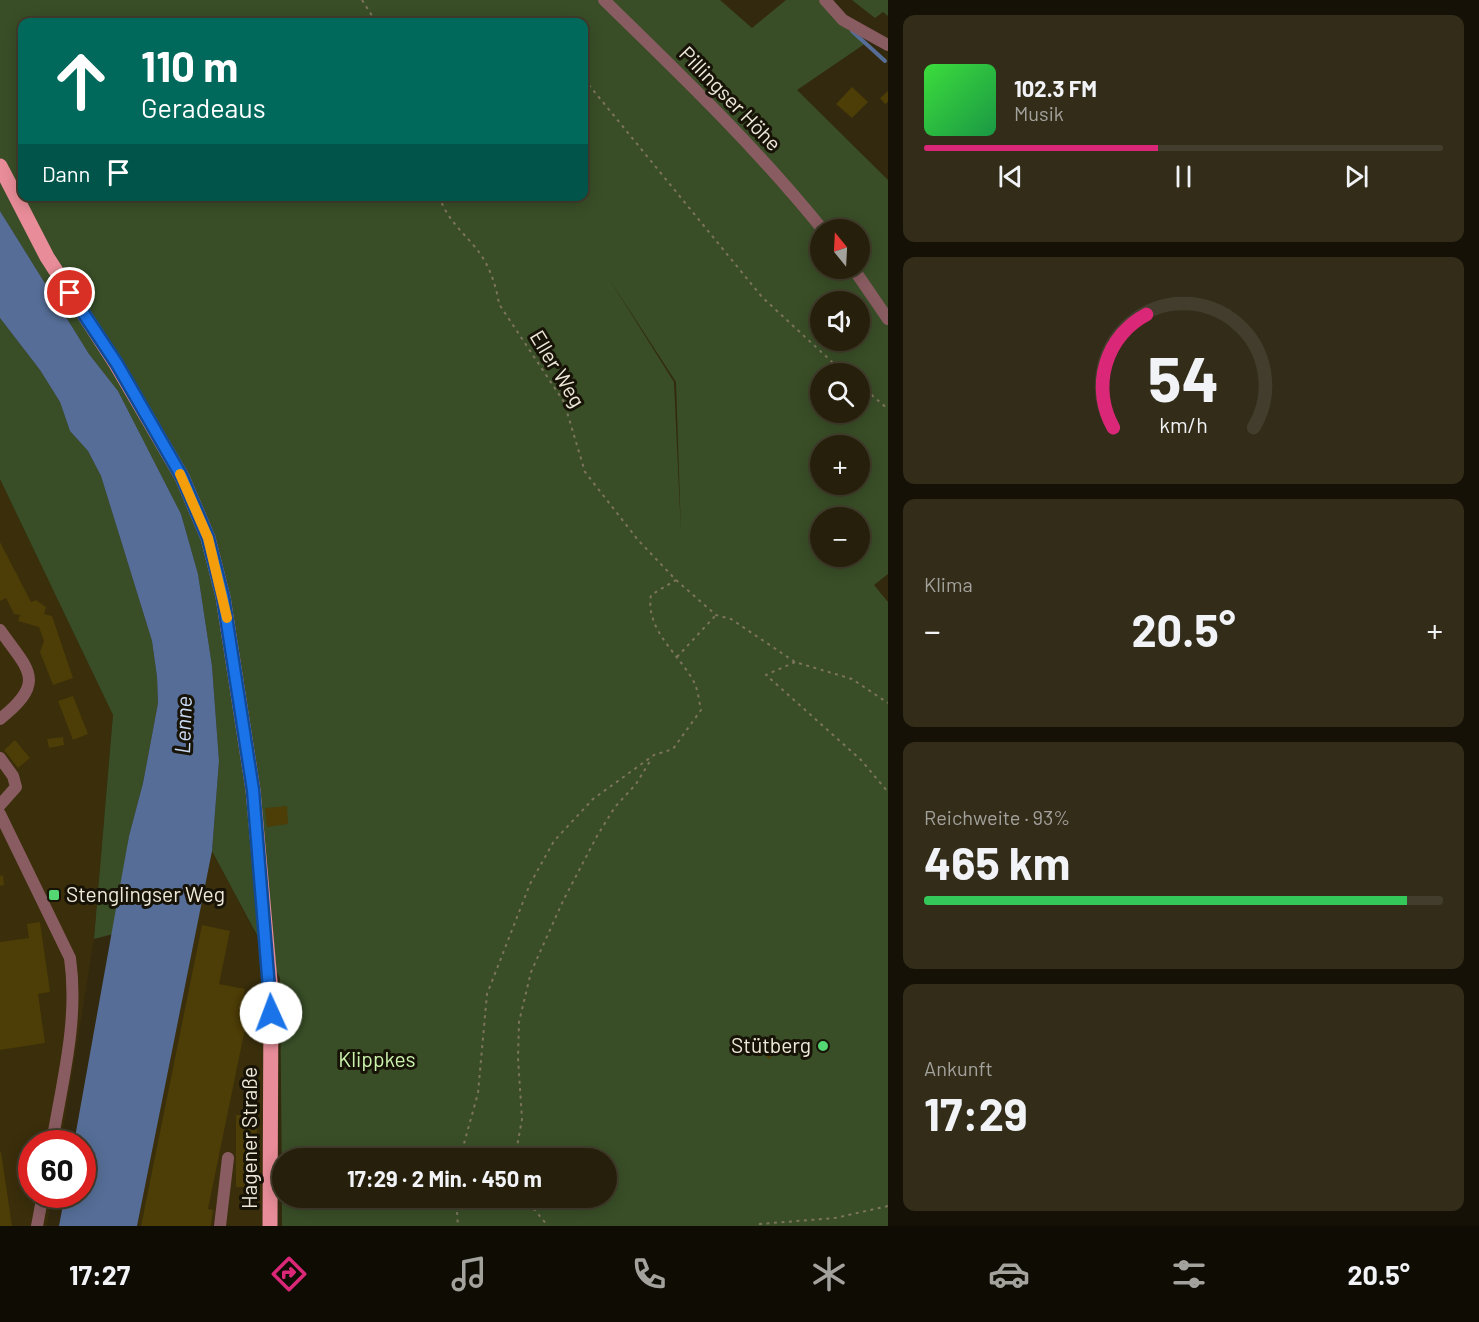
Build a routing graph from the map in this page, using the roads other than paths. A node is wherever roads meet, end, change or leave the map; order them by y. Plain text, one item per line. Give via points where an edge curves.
1 (604, 0) edge
2 (825, 0) edge
3 (888, 45) edge
4 (0, 166) edge
5 (814, 219) edge
6 (861, 279) edge
7 (888, 319) edge
8 (0, 630) edge
9 (0, 719) edge
10 (0, 758) edge
11 (0, 805) edge
12 (0, 814) edge
13 (54, 1130) edge
14 (228, 1158) dead end
15 (40, 1208) edge
16 (37, 1226) edge
17 (220, 1226) edge
18 (270, 1226) edge

1 - 5 street, Pillingser Höhe via 712,106
2 - 3 street via 843,20
4 - 18 main road, Hagener Straße via 43,250 117,364 182,477 208,538 228,623 257,835 271,992
6 - 7 street
8 - 9 street via 22,658 28,688 18,704
10 - 11 street via 16,787
12 - 13 street via 70,957 71,1031
14 - 17 street
15 - 16 street

